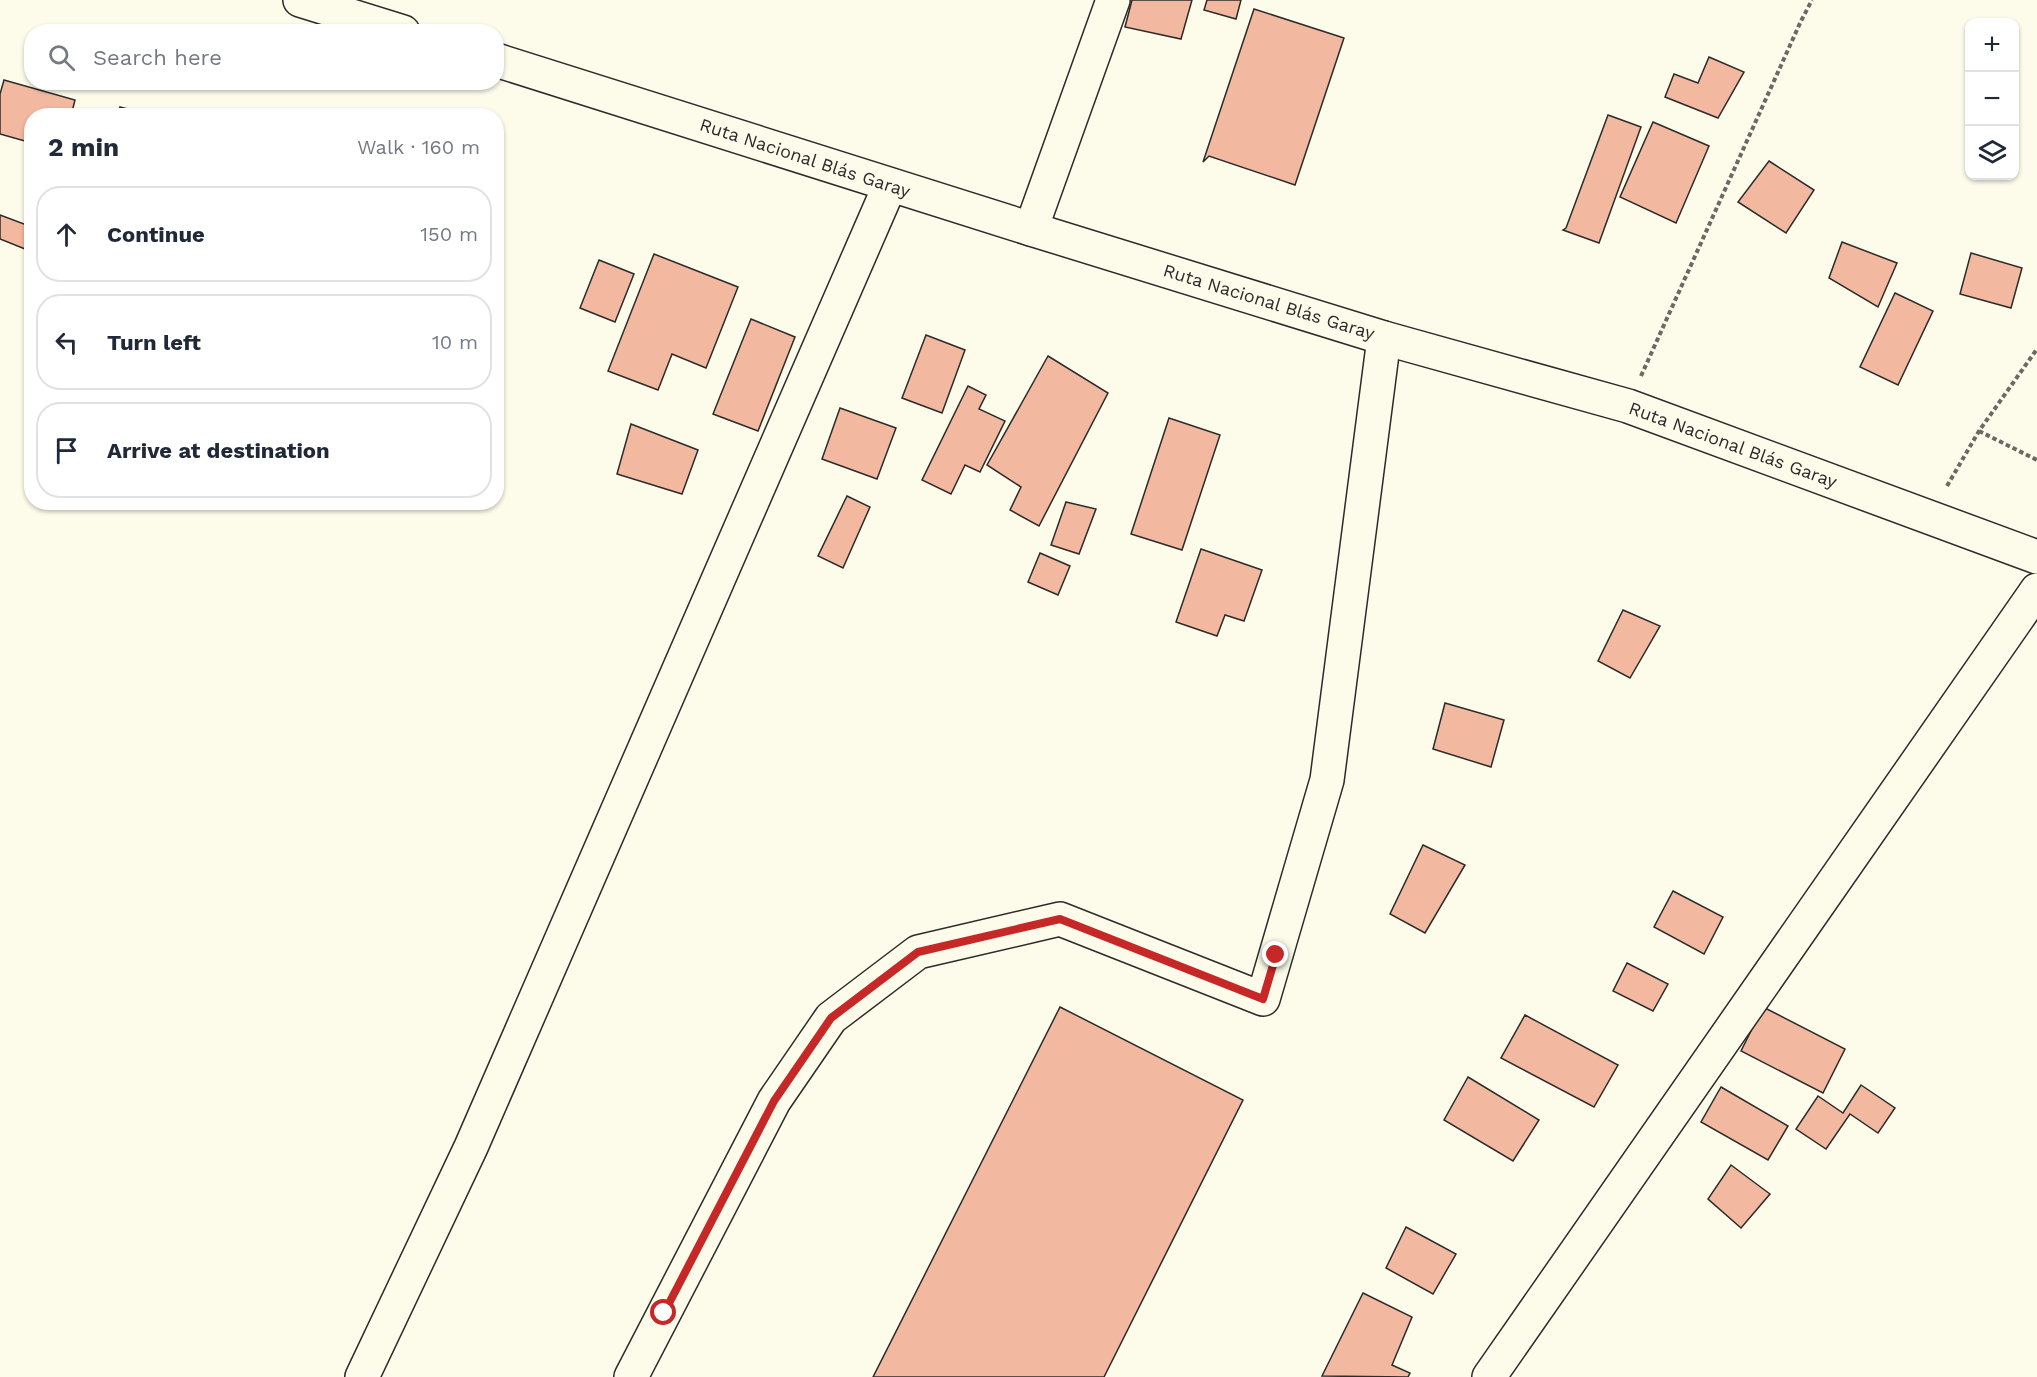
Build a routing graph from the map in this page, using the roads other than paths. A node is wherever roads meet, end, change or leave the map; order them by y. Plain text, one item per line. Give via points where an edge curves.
1 (300, 0) edge
2 (1113, 0) edge
3 (377, 24) edge
4 (504, 63) edge
5 (890, 185) junction
6 (1031, 229) junction
7 (1384, 338) junction
8 (2037, 557) edge
9 (2037, 590) edge
10 (2025, 630) edge
11 (362, 1377) edge
12 (631, 1377) edge
13 (1488, 1377) edge

1 - 3 main road
2 - 6 main road
4 - 5 main road, Ruta Nacional Blás Garay
5 - 6 main road, Ruta Nacional Blás Garay
5 - 11 main road via 471,1147
6 - 7 main road, Ruta Nacional Blás Garay
7 - 8 main road, Ruta Nacional Blás Garay via 1628,406
7 - 12 main road via 1327,780 1263,999 1060,919 918,952 831,1018 774,1101
9 - 10 main road
10 - 13 main road

